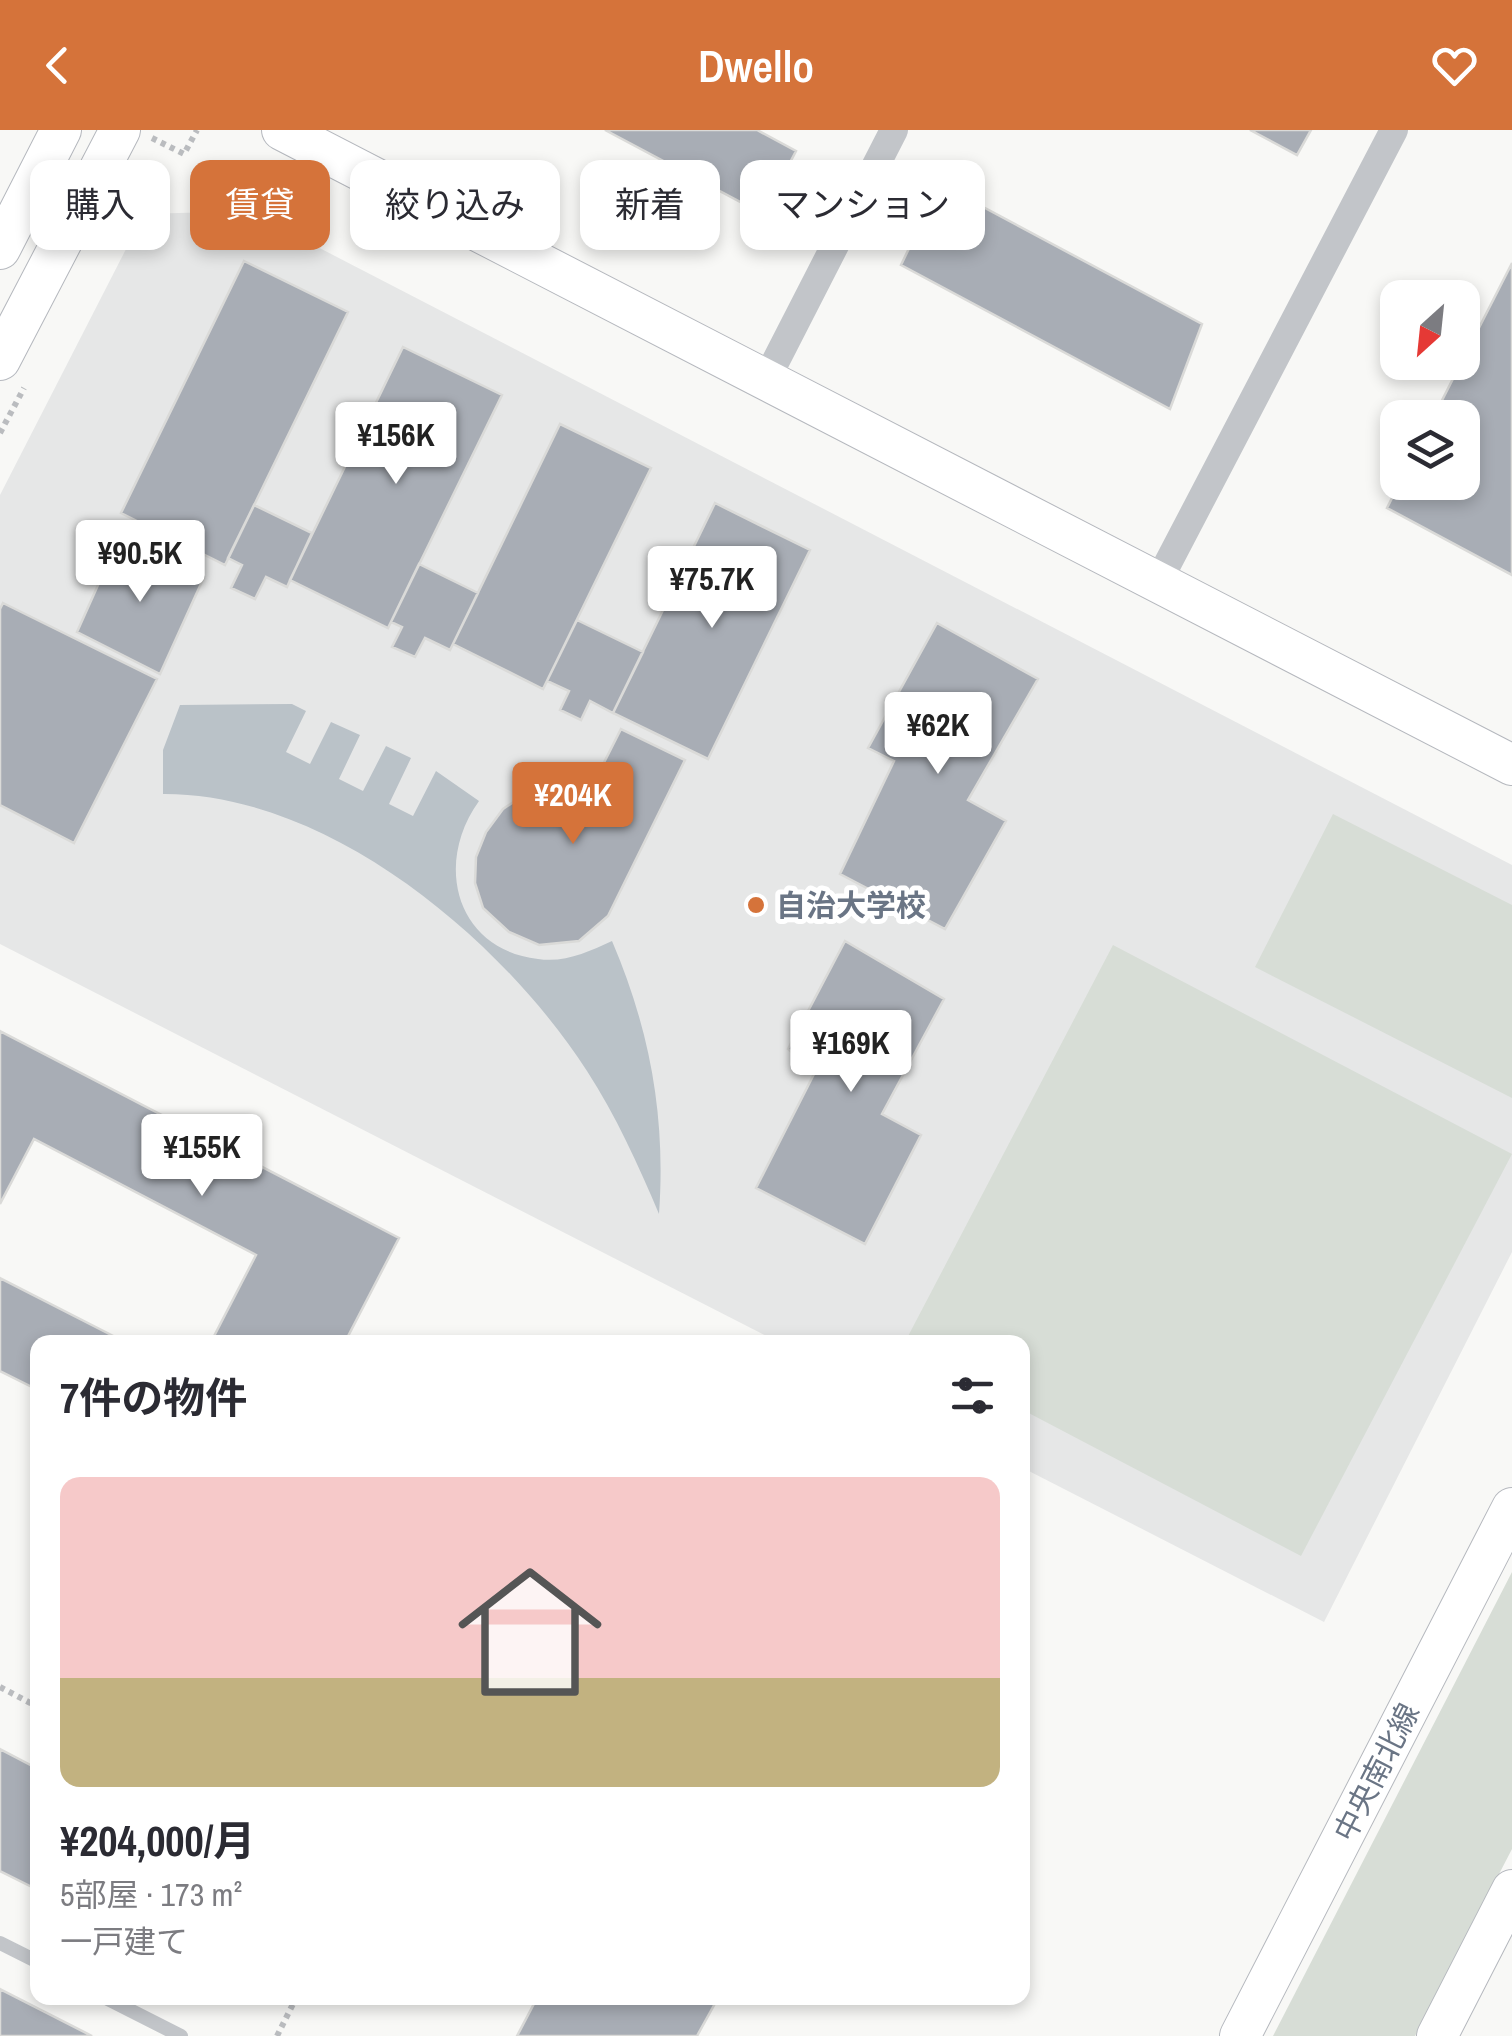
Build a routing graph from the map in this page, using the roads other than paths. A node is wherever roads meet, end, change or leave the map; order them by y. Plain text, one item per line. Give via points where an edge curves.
1 (62, 130) edge
2 (282, 130) edge
3 (894, 130) edge
4 (1394, 130) edge
5 (132, 132) edge
6 (0, 249) edge
7 (0, 360) edge
8 (766, 380) junction
9 (1158, 582) junction
10 (1512, 765) edge
11 (1512, 1508) edge
12 (1512, 1890) edge
13 (0, 1943) edge
14 (30, 1958) edge
15 (120, 2005) edge
16 (181, 2036) edge
17 (1240, 2036) edge
18 (1437, 2036) edge

1 - 6 street
2 - 8 street
3 - 8 street
4 - 9 street
5 - 7 street
8 - 9 street
9 - 10 street
11 - 17 street, 中央南北線
12 - 18 street
13 - 14 lane
15 - 16 lane

